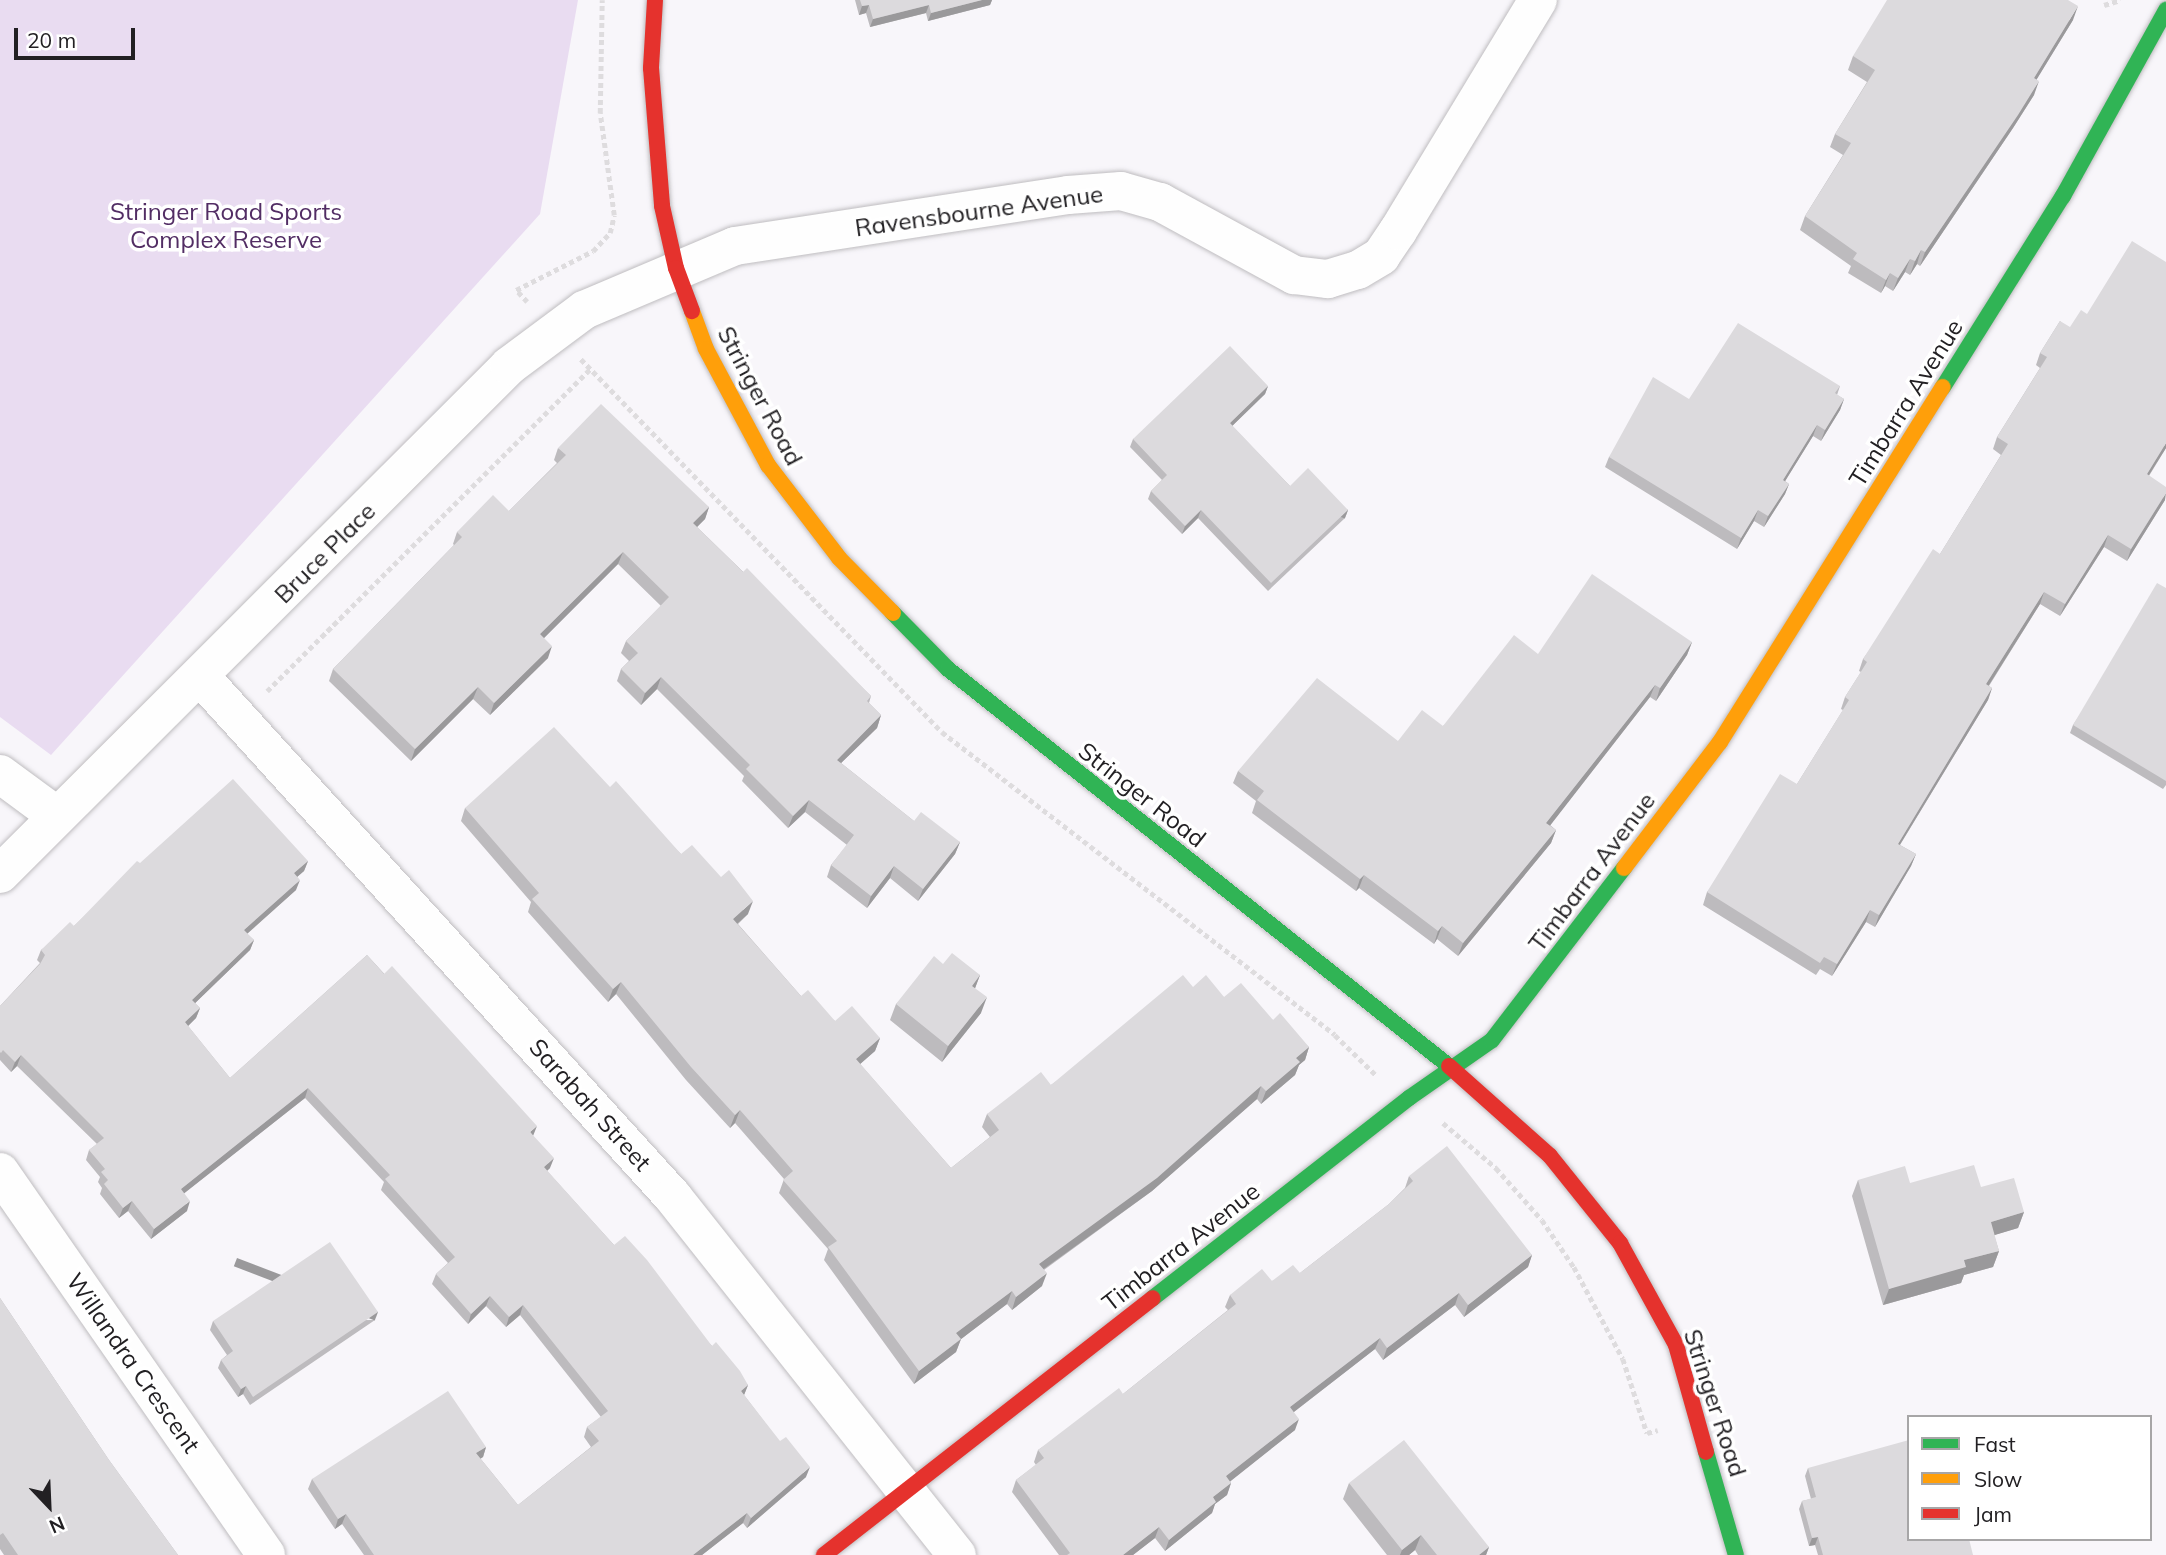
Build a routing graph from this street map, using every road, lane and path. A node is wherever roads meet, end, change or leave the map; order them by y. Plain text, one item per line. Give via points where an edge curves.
1 (655, 0) edge
2 (1538, 0) edge
3 (2120, 0) edge
4 (2104, 5) dead end
5 (2166, 10) edge
6 (676, 268) junction
7 (590, 369) dead end
8 (200, 676) junction
9 (264, 694) dead end
10 (0, 774) edge
11 (57, 816) junction
12 (0, 874) edge
13 (1452, 1068) junction
14 (0, 1172) edge
15 (905, 1491) junction
16 (266, 1555) edge
17 (824, 1555) edge
18 (957, 1555) edge
19 (1736, 1555) edge

1 - 6 street, Stringer Road via 654,134
2 - 6 street, Ravensbourne Avenue via 1398,231 1381,256 1358,270 1328,279 1294,275 1160,202 1121,191 1068,195 735,246
3 - 4 path
5 - 13 street, Timbarra Avenue via 2063,196 1720,741 1492,1040
6 - 8 street, Bruce Place via 584,310 509,366
6 - 13 street, Stringer Road via 706,349 768,465 839,558 890,614 990,702
7 - 9 path
8 - 11 street, Bruce Place
8 - 15 street, Sarabah Street via 673,1197
10 - 11 street
11 - 12 street, Bruce Place
13 - 15 street, Timbarra Avenue
13 - 19 street, Stringer Road via 1550,1156 1620,1243 1655,1302 1694,1396
14 - 16 street, Willandra Crescent
15 - 17 street, Timbarra Avenue
15 - 18 street, Sarabah Street

